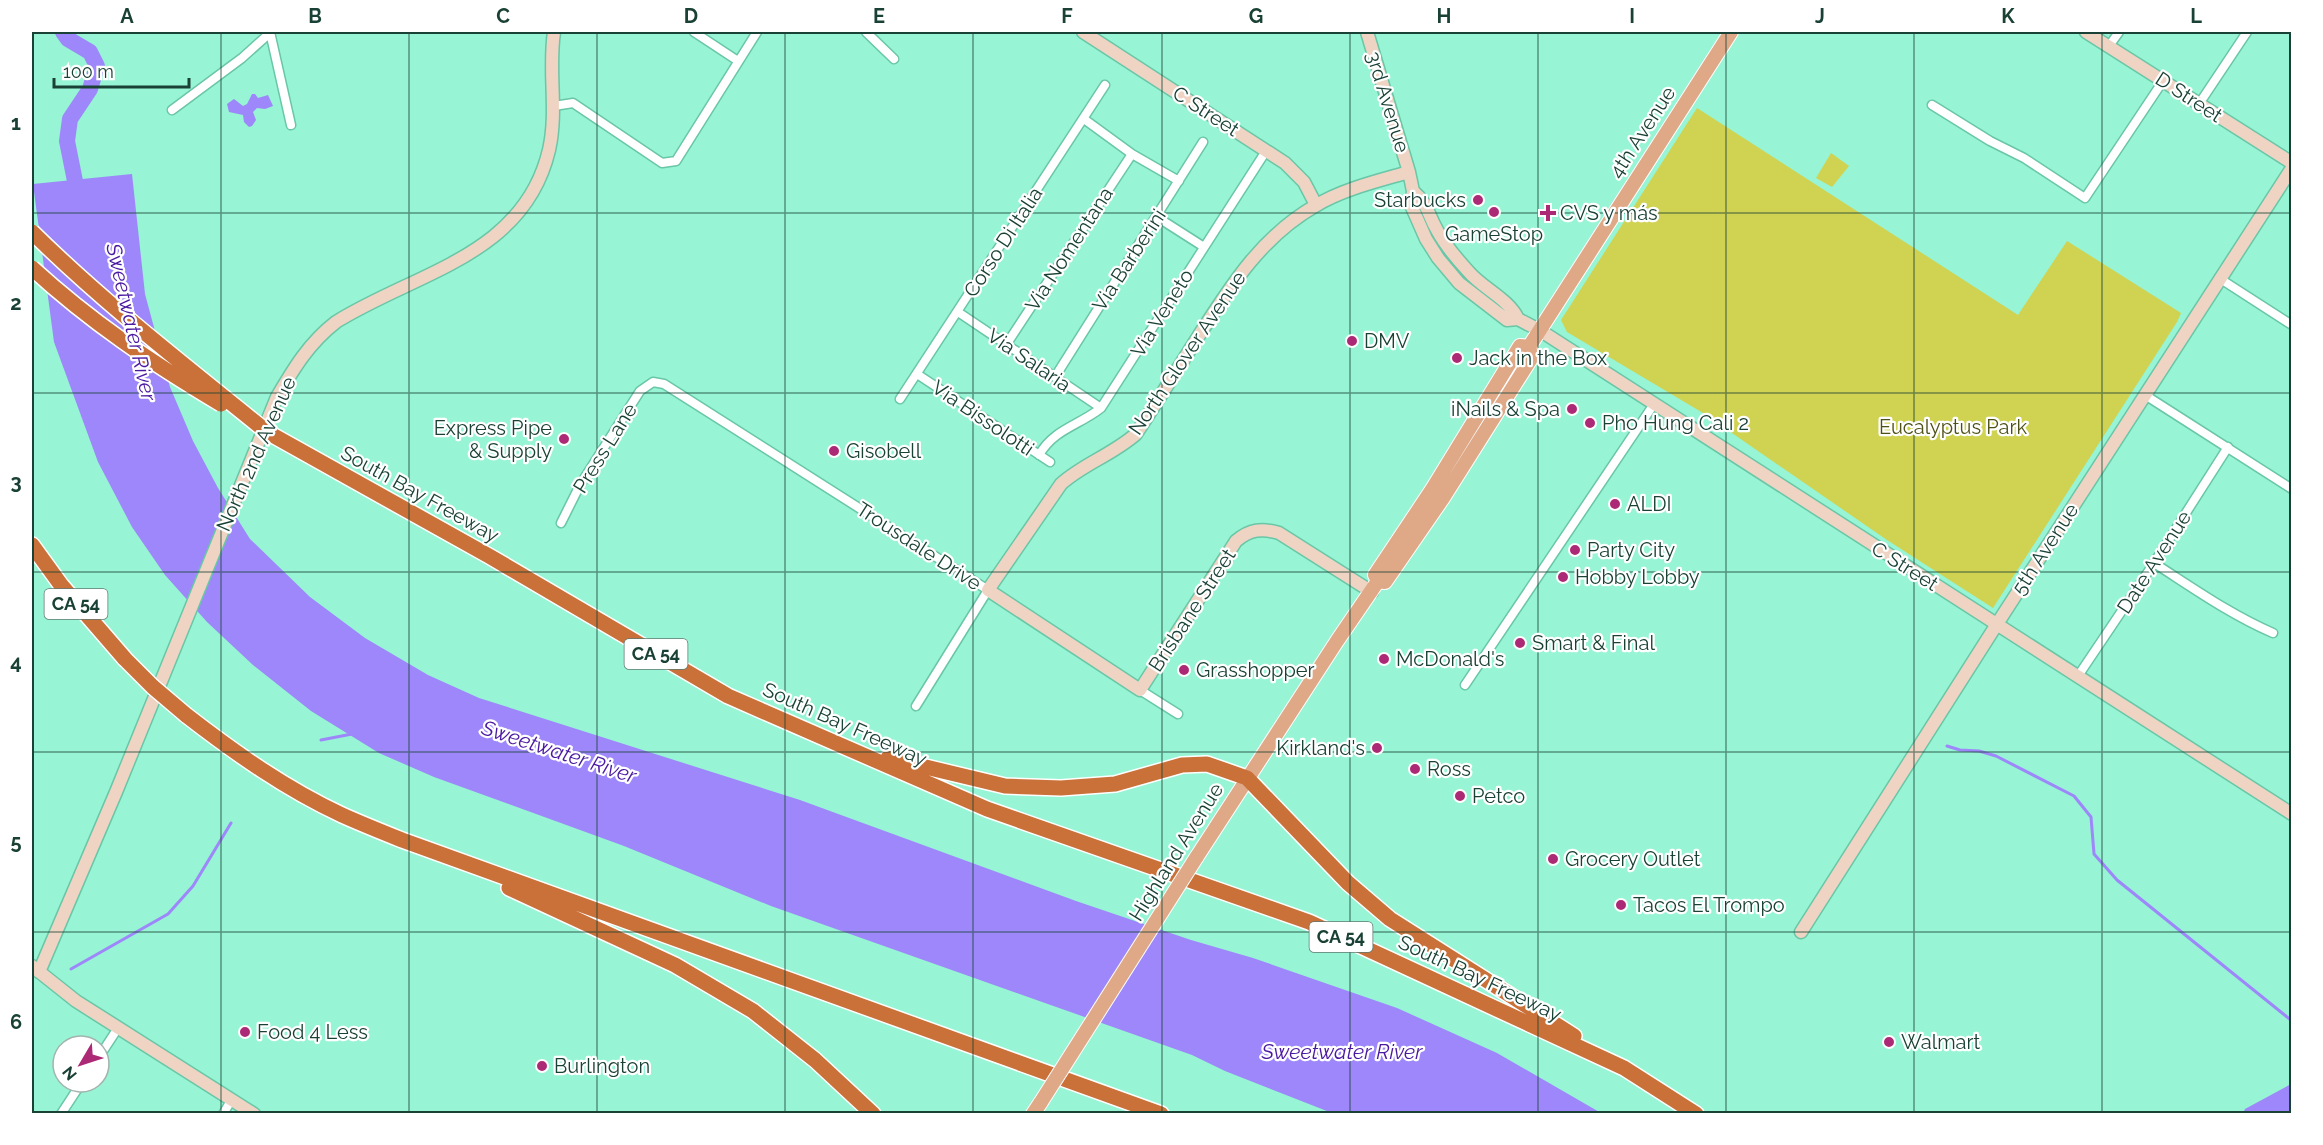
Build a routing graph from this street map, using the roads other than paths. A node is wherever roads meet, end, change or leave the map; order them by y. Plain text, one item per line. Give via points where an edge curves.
1 (270, 32) edge
2 (554, 32) edge
3 (694, 32) edge
4 (757, 32) edge
5 (866, 32) edge
6 (1083, 32) edge
7 (1368, 32) edge
8 (1731, 32) edge
9 (2086, 32) edge
10 (2119, 32) edge
11 (2247, 32) edge
12 (2109, 46) junction
13 (894, 59) dead end
14 (738, 61) junction
15 (2163, 81) junction
16 (1105, 85) dead end
17 (2199, 104) junction
18 (1932, 105) dead end
19 (554, 106) junction
20 (172, 110) dead end
21 (1084, 119) junction
22 (291, 125) dead end
23 (1203, 142) dead end
24 (1266, 151) junction
25 (1132, 154) junction
26 (2292, 166) edge
27 (1409, 172) junction
28 (1179, 182) junction
29 (1316, 205) junction
30 (1157, 218) junction
31 (32, 232) edge
32 (1204, 247) junction
33 (32, 268) edge
34 (2219, 278) junction
35 (958, 312) junction
36 (2292, 325) edge
37 (1541, 331) junction
38 (1006, 345) junction
39 (917, 374) junction
40 (1055, 377) junction
41 (657, 382) joint
42 (2145, 395) junction
43 (900, 399) dead end
44 (1654, 404) junction
45 (1101, 408) junction
46 (267, 432) junction
47 (2228, 447) junction
48 (1039, 455) junction
49 (1050, 462) dead end
50 (2292, 489) edge
51 (561, 523) dead end
52 (32, 545) edge
53 (2154, 563) junction
54 (1375, 587) junction
55 (987, 590) junction
56 (1355, 614) joint
57 (1997, 624) junction
58 (2273, 633) dead end
59 (2078, 676) junction
60 (1465, 685) dead end
61 (1140, 690) junction
62 (916, 706) dead end
63 (1178, 714) dead end
64 (842, 746) junction
65 (1247, 778) junction
66 (2292, 814) edge
67 (484, 871) junction
68 (1801, 932) dead end
69 (35, 969) edge
70 (118, 1028) junction
71 (111, 1039) edge
72 (1624, 1068) junction
73 (74, 1094) edge
74 (232, 1099) junction
75 (61, 1113) edge
76 (222, 1113) edge
77 (254, 1113) edge
78 (873, 1113) edge
79 (1034, 1113) edge
80 (1161, 1113) edge
81 (1696, 1113) edge

1 - 20 street
1 - 22 street
2 - 19 street, North 2nd Avenue
3 - 14 street
4 - 14 street
5 - 13 street
6 - 24 street, C Street
7 - 27 street, 3rd Avenue
8 - 37 main road, 4th Avenue
9 - 12 street, D Street
10 - 12 street
11 - 17 street
12 - 15 street, D Street
14 - 19 street via 676,161 662,164 573,103
15 - 17 street, D Street
15 - 18 street via 2085,198
16 - 21 street, Corso Di Italia
17 - 26 street, D Street
19 - 69 street, North 2nd Avenue via 542,175 525,207 480,248 348,314 320,334 291,373
21 - 25 street
21 - 35 street, Corso Di Italia
23 - 28 street, Via Barberini
24 - 29 street, C Street via 1298,175
24 - 32 street, Via Veneto
25 - 28 street
25 - 38 street, Via Nomentana
26 - 34 street, 5th Avenue
27 - 29 street, North Glover Avenue
27 - 37 street, C Street via 1413,211 1445,268 1506,320 1518,319
28 - 30 street, Via Barberini
29 - 55 street, North Glover Avenue via 1266,243 1238,276 1136,434 1061,484
30 - 32 street
30 - 40 street, Via Barberini
31 - 46 highway, bridge via 112,305
32 - 45 street, Via Veneto
33 - 46 highway, South Bay Freeway / CA 54, bridge via 74,307 125,344
34 - 36 street
34 - 42 street, 5th Avenue
35 - 38 street, Via Salaria
35 - 39 street, Corso Di Italia
37 - 44 street, C Street
37 - 54 main road, 4th Avenue via 1529,347 1520,346 1501,375 1375,574
38 - 40 street, Via Salaria
39 - 43 street, Corso Di Italia
39 - 48 street, Via Bissolotti
40 - 45 street, Via Salaria
41 - 51 street, Press Lane via 640,391 580,485
41 - 55 street, Trousdale Drive
42 - 47 street
42 - 57 street, 5th Avenue
44 - 57 street, C Street
44 - 60 street
45 - 48 street, Via Veneto via 1054,435
46 - 64 highway, South Bay Freeway / CA 54 via 728,696
47 - 50 street
47 - 53 street, Date Avenue
48 - 49 street, Via Bissolotti
52 - 67 highway, CA 54, bridge via 61,585 125,658 153,687 225,746 341,814
53 - 58 street
53 - 59 street, Date Avenue
54 - 56 main road, 4th Avenue
54 - 61 street, Brisbane Street via 1279,533 1250,531 1236,540
55 - 61 street, Trousdale Drive
55 - 62 street, North Glover Avenue
56 - 65 main road, Highland Avenue
57 - 59 street, C Street
57 - 68 street, 5th Avenue
59 - 66 street, C Street
61 - 63 street, Trousdale Drive
64 - 65 highway via 1005,786 1061,788 1115,784 1182,765 1207,764
64 - 72 highway, South Bay Freeway / CA 54 via 987,809 1309,922
65 - 72 highway via 1348,883 1390,919
65 - 79 main road, Highland Avenue, bridge
67 - 78 highway via 515,892 675,965 753,1011
67 - 80 highway, CA 54
69 - 70 street
70 - 71 street
70 - 74 street
72 - 81 highway, South Bay Freeway / CA 54
73 - 75 street
74 - 76 street
74 - 77 street

